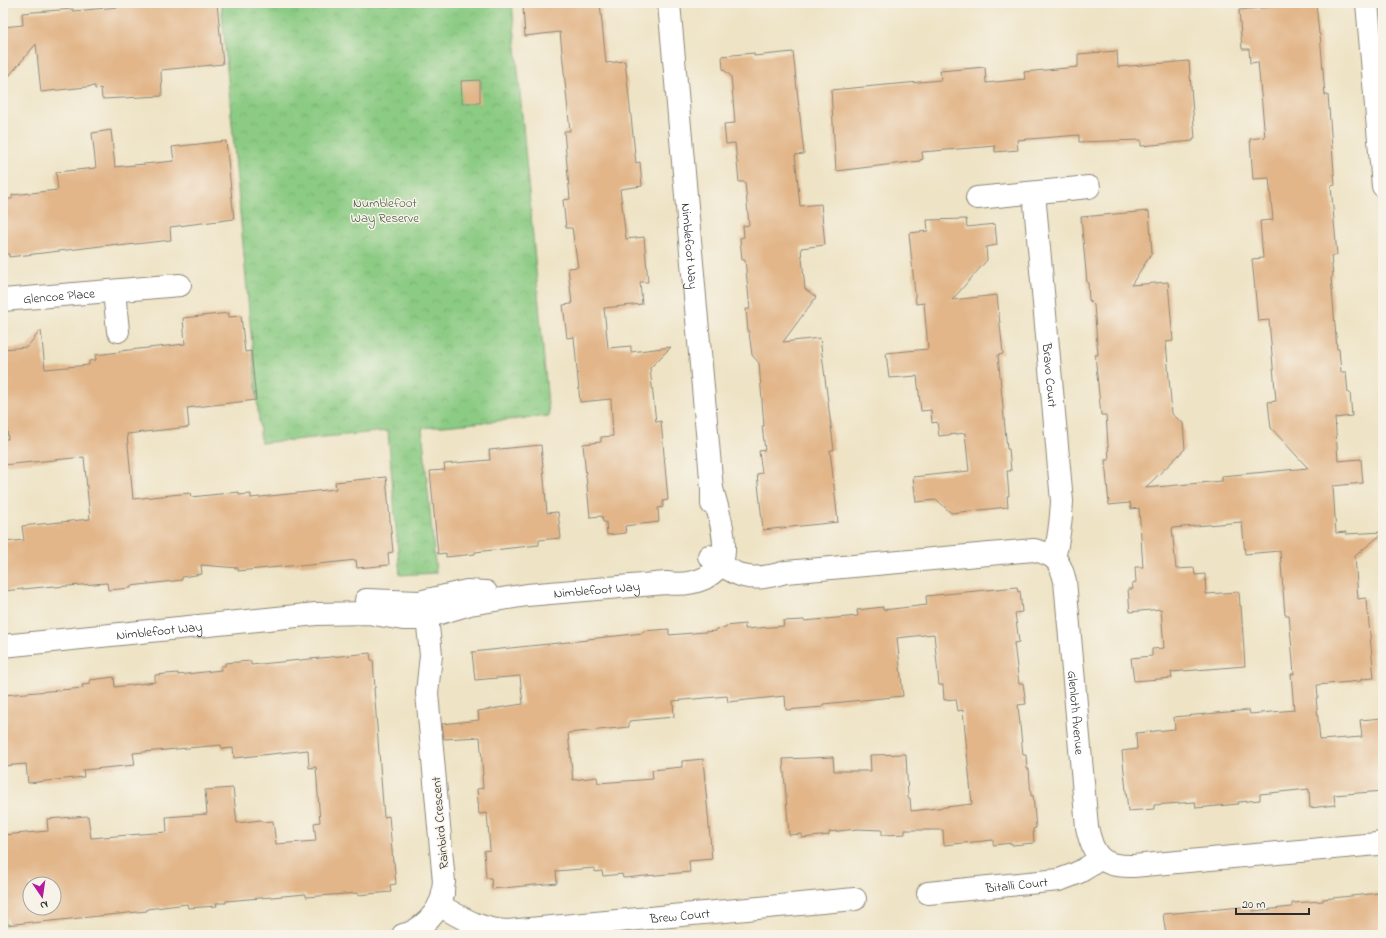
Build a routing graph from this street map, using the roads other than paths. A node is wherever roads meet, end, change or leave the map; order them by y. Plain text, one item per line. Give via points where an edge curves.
1 (669, 3) edge
2 (1367, 3) edge
3 (1383, 186) edge
4 (1089, 187) dead end
5 (1034, 193) junction
6 (977, 198) dead end
7 (180, 285) dead end
8 (114, 291) junction
9 (3, 300) edge
10 (118, 331) dead end
11 (717, 558) junction
12 (1054, 558) junction
13 (420, 613) junction
14 (3, 646) edge
15 (1381, 844) edge
16 (1100, 858) junction
17 (928, 893) dead end
18 (855, 899) dead end
19 (439, 905) junction
20 (403, 935) edge

1 - 11 street, Nimblefoot Way via 712,489 710,548
2 - 3 street
4 - 5 street
5 - 6 street
5 - 12 street, Bravo Court via 1062,501 1061,523
7 - 8 street, Glencoe Place
8 - 9 street, Glencoe Place
8 - 10 street
11 - 12 street via 786,572 1034,550
11 - 13 street, Nimblefoot Way via 666,583 527,595 467,591
12 - 16 street, Glenloth Avenue via 1062,567 1065,581 1087,826 1092,846
13 - 14 street, Nimblefoot Way via 368,600 316,614
13 - 19 street, Rainbird Crescent via 416,658 427,692 443,875 443,895
15 - 16 street via 1119,867
16 - 17 street, Bitalli Court via 1088,868 1059,880
18 - 19 street, Brew Court via 508,931 494,931 482,927
19 - 20 street, Rainbird Crescent via 418,929

